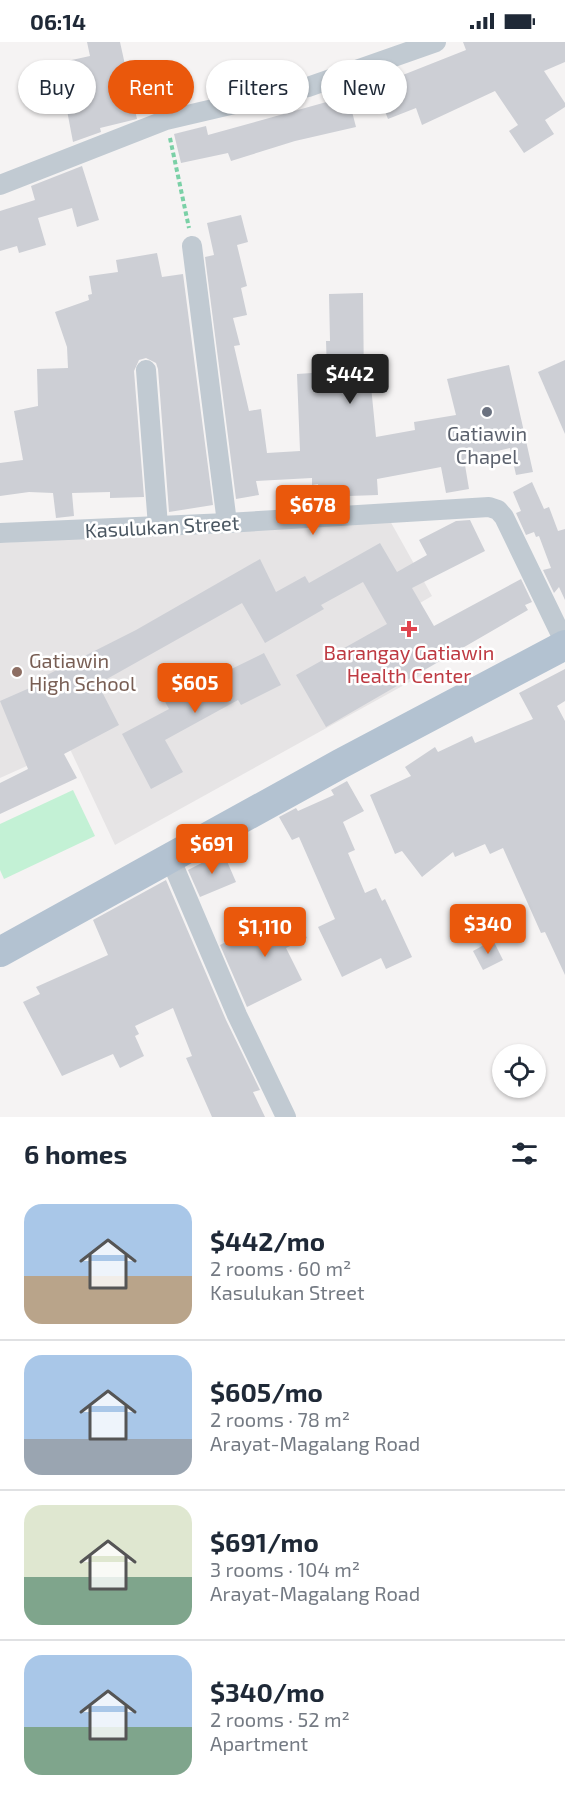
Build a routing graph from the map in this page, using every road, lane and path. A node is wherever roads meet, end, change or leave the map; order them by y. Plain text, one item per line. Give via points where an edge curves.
1 (436, 42) edge
2 (166, 120) junction
3 (0, 185) edge
4 (192, 246) joint
5 (146, 370) dead end
6 (227, 523) junction
7 (158, 526) junction
8 (0, 533) edge
9 (565, 644) edge
10 (171, 860) junction
11 (0, 952) edge
12 (286, 1117) edge

1 - 2 street via 308,87
2 - 3 street
2 - 4 path
4 - 6 street
5 - 7 street
6 - 7 street, Kasulukan Street
6 - 9 street, Kasulukan Street via 489,507 498,510
7 - 8 street, Kasulukan Street
9 - 10 main road
10 - 11 main road
10 - 12 street via 237,1015

